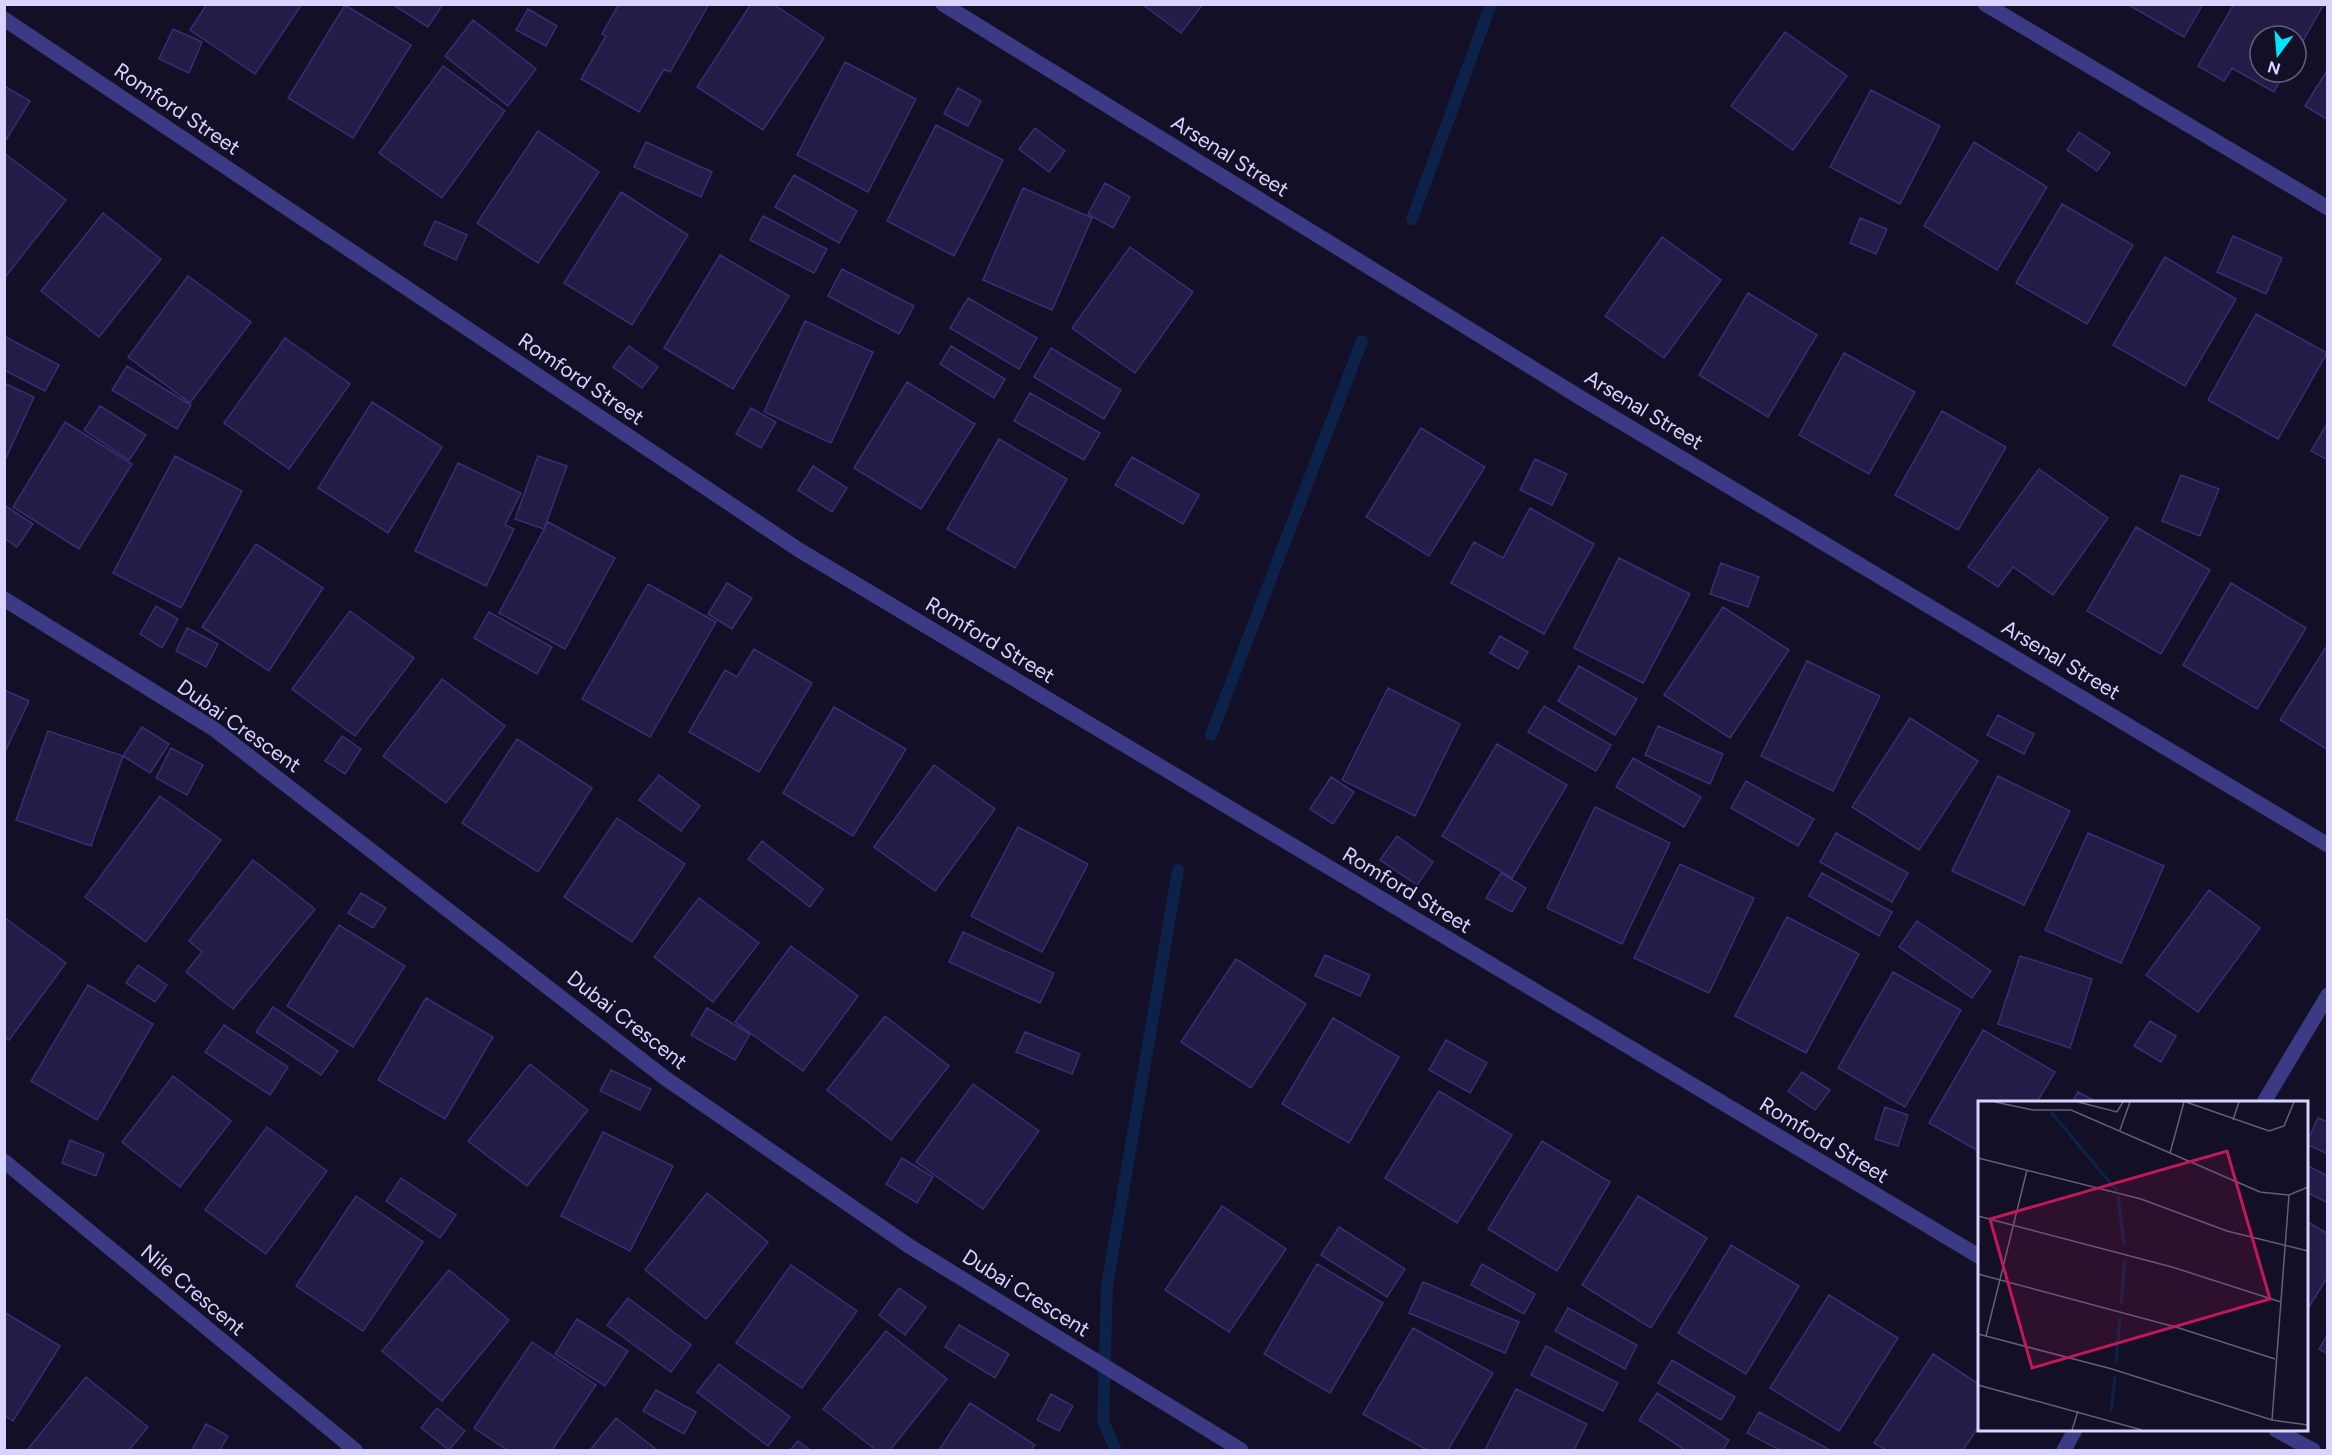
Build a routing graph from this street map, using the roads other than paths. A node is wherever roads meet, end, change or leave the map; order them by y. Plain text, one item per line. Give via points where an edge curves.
1 (943, 4) edge
2 (1985, 4) edge
3 (4, 18) edge
4 (2328, 208) edge
5 (4, 599) edge
6 (2328, 845) edge
7 (2328, 995) edge
8 (2265, 1101) edge
9 (4, 1161) edge
10 (1978, 1256) edge
11 (2074, 1431) edge
12 (2278, 1431) edge
13 (355, 1450) edge
14 (1241, 1450) edge
15 (2064, 1450) edge
16 (2313, 1450) edge

1 - 6 street, Arsenal Street via 1581,398
2 - 4 street
3 - 10 street, Romford Street via 800,550
5 - 14 street, Dubai Crescent via 214,729 665,1078 909,1246
7 - 8 street
9 - 13 street, Nile Crescent
11 - 15 street
12 - 16 street

